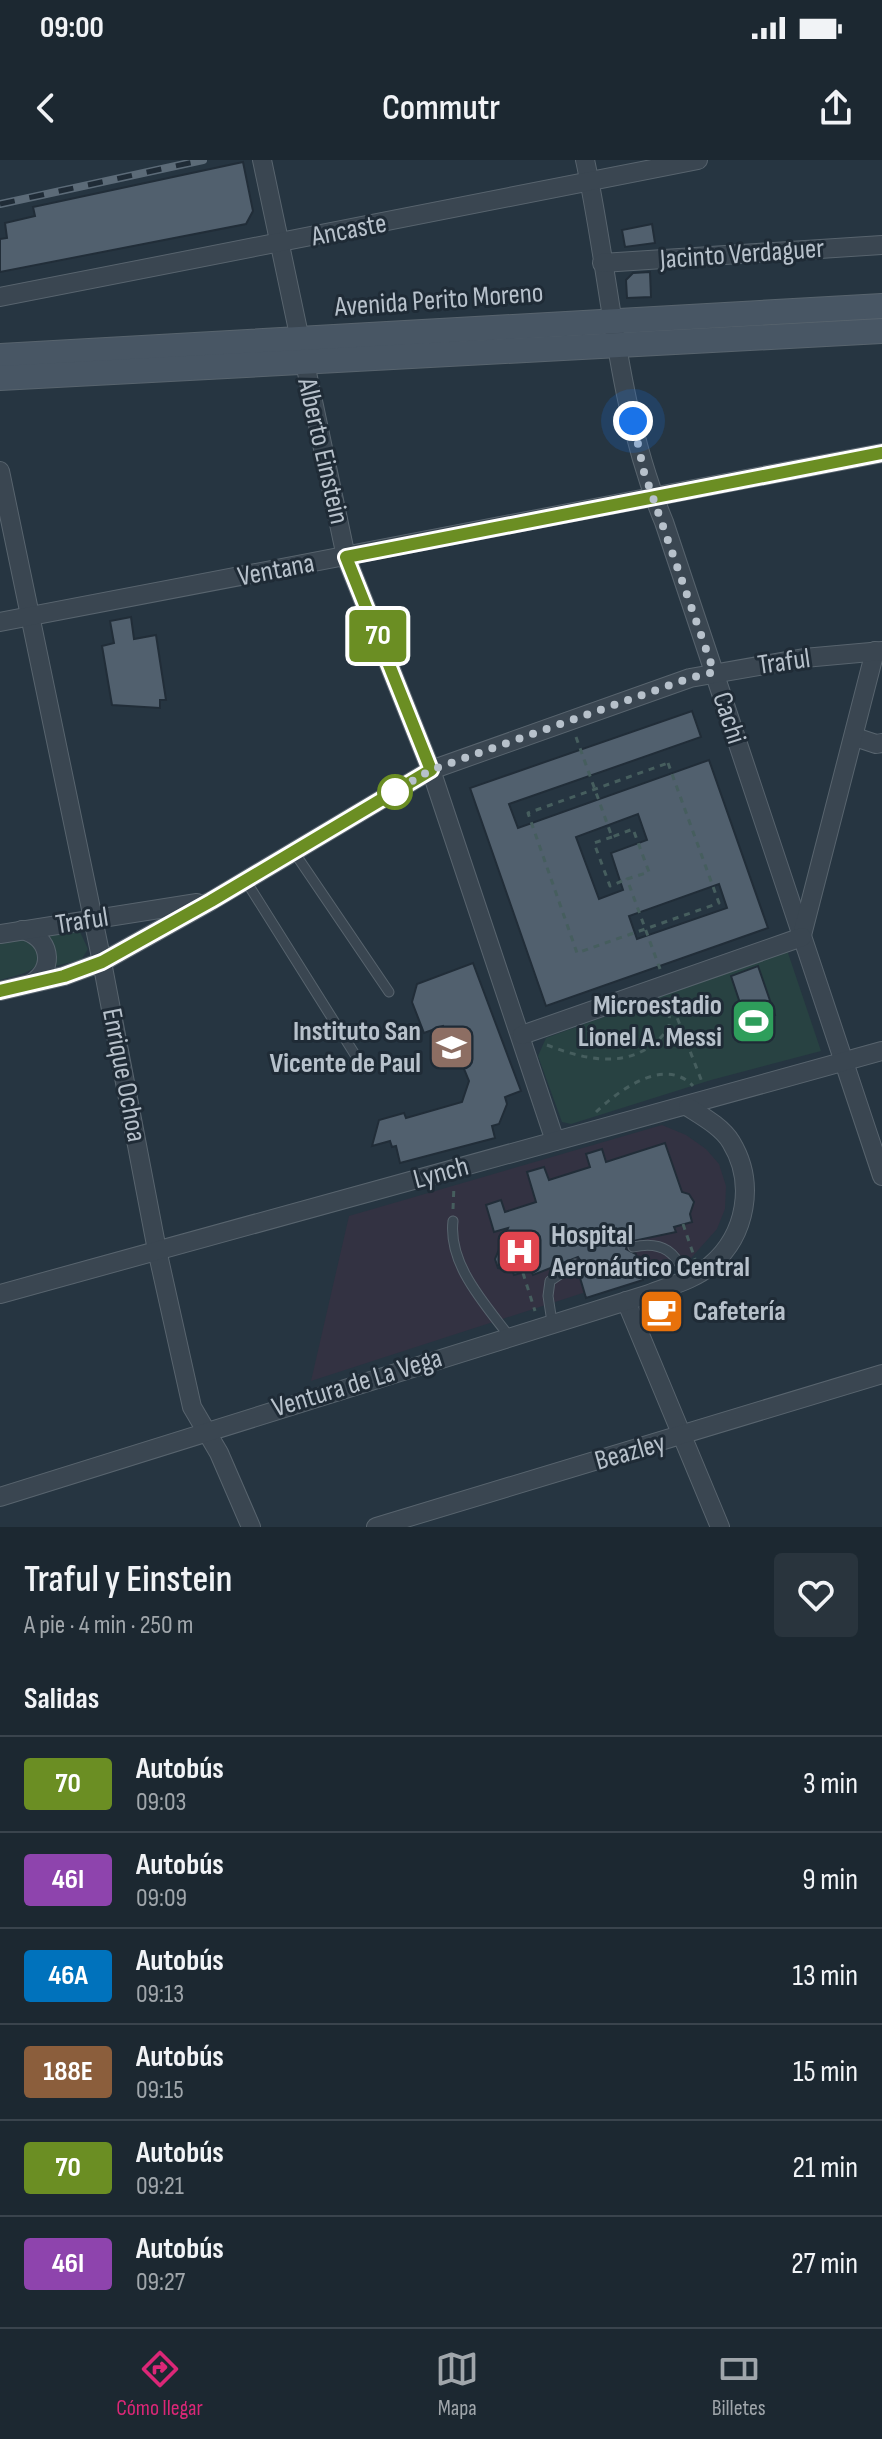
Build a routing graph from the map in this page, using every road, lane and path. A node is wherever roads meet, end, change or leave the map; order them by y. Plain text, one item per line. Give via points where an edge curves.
1 (262, 160) edge
2 (585, 160) edge
3 (698, 160) edge
4 (590, 183) junction
5 (279, 243) junction
6 (882, 245) edge
7 (602, 263) junction
8 (0, 297) edge
9 (882, 306) edge
10 (611, 319) junction
11 (882, 331) edge
12 (616, 345) junction
13 (300, 351) junction
14 (0, 356) edge
15 (0, 378) edge
16 (882, 453) edge
17 (0, 471) edge
18 (654, 497) junction
19 (7, 544) edge
20 (346, 557) junction
21 (29, 616) junction
22 (0, 622) edge
23 (879, 651) edge
24 (714, 672) junction
25 (571, 722) junction
26 (855, 737) junction
27 (882, 743) edge
28 (431, 770) junction
29 (595, 789) junction
30 (612, 837) junction
31 (294, 852) junction
32 (627, 879) junction
33 (246, 881) junction
34 (211, 901) junction
35 (93, 919) junction
36 (645, 929) junction
37 (22, 930) junction
38 (0, 934) edge
39 (802, 937) junction
40 (102, 962) junction
41 (32, 983) junction
42 (0, 991) edge
43 (389, 992) dead end
44 (668, 992) junction
45 (522, 1035) junction
46 (882, 1051) edge
47 (359, 1061) dead end
48 (842, 1062) junction
49 (700, 1103) junction
50 (563, 1139) junction
51 (459, 1168) junction
52 (882, 1176) edge
53 (453, 1221) joint
54 (683, 1224) dead end
55 (633, 1247) dead end
56 (157, 1250) junction
57 (575, 1264) dead end
58 (699, 1272) junction
59 (523, 1273) dead end
60 (0, 1294) edge
61 (626, 1301) junction
62 (546, 1324) junction
63 (509, 1336) junction
64 (882, 1374) edge
65 (204, 1431) junction
66 (682, 1437) junction
67 (0, 1497) edge
68 (251, 1527) edge
69 (376, 1527) edge
70 (720, 1527) edge

1 - 5 street, Alberto Einstein
2 - 4 street, Cachi
3 - 4 street, Ancaste
4 - 5 street, Ancaste
4 - 7 street, Cachi
5 - 8 street, Ancaste
5 - 13 street, Alberto Einstein
6 - 7 street, Jacinto Verdaguer
7 - 10 street, Cachi
9 - 10 main road, Avenida Perito Moreno
10 - 12 street, Cachi
10 - 13 main road, Avenida Perito Moreno
11 - 12 main road, Avenida Perito Moreno
12 - 13 main road, Avenida Perito Moreno
12 - 18 street, Cachi
13 - 14 main road, Avenida Perito Moreno
13 - 15 main road, Avenida Perito Moreno
13 - 20 street, Alberto Einstein
16 - 18 street, Ventana
17 - 19 street, Enrique Ochoa
18 - 20 street, Ventana
18 - 24 street, Cachi
19 - 21 street, Enrique Ochoa
20 - 21 street, Ventana
20 - 28 street, Alberto Einstein
21 - 22 street, Ventana
21 - 35 street, Enrique Ochoa
23 - 24 street, Traful
23 - 26 street
24 - 25 street, Traful
24 - 39 street, Cachi
25 - 28 street, Traful
25 - 29 path
26 - 27 street
26 - 39 street
28 - 31 street, Traful
28 - 45 street, Alberto Einstein
29 - 30 path
29 - 36 path via 528,813 577,953
29 - 36 path via 668,763 719,903
30 - 32 path via 594,843 610,886
30 - 32 path via 633,829 649,872
31 - 33 street, Traful
31 - 43 lane
32 - 36 path
33 - 34 street, Traful
33 - 47 lane
34 - 35 street, Traful
34 - 40 street, Traful
35 - 37 street, Traful
35 - 40 street, Enrique Ochoa
36 - 44 path
37 - 38 street, Traful
37 - 41 street via 39,938 48,955 43,973
39 - 44 street
39 - 48 street, Cachi
40 - 41 street, Traful
40 - 56 street, Enrique Ochoa
41 - 42 street, Traful
44 - 45 street
44 - 45 path via 672,1015 664,1035 625,1059 580,1057
44 - 49 path
45 - 50 street, Alberto Einstein
46 - 48 street, Lynch
48 - 49 street, Lynch
48 - 52 street, Cachi
49 - 50 street, Lynch
49 - 50 path via 685,1078 660,1074 609,1101
49 - 58 street via 731,1140 746,1193 743,1219 732,1241
50 - 51 street, Lynch
51 - 53 path
51 - 56 street, Lynch
53 - 63 lane via 454,1246 465,1273
54 - 58 path
55 - 58 lane via 650,1244 670,1251
56 - 60 street, Lynch
56 - 65 street, Enrique Ochoa via 192,1407
57 - 62 lane via 550,1281
58 - 61 street, Ventura de La Vega
59 - 62 path
61 - 62 street, Ventura de La Vega
61 - 66 street
62 - 63 street, Ventura de La Vega
63 - 65 street, Ventura de La Vega
64 - 66 street, Beazley
65 - 67 street, Ventura de La Vega
65 - 68 street, Enrique Ochoa
66 - 69 street, Beazley
66 - 70 street

